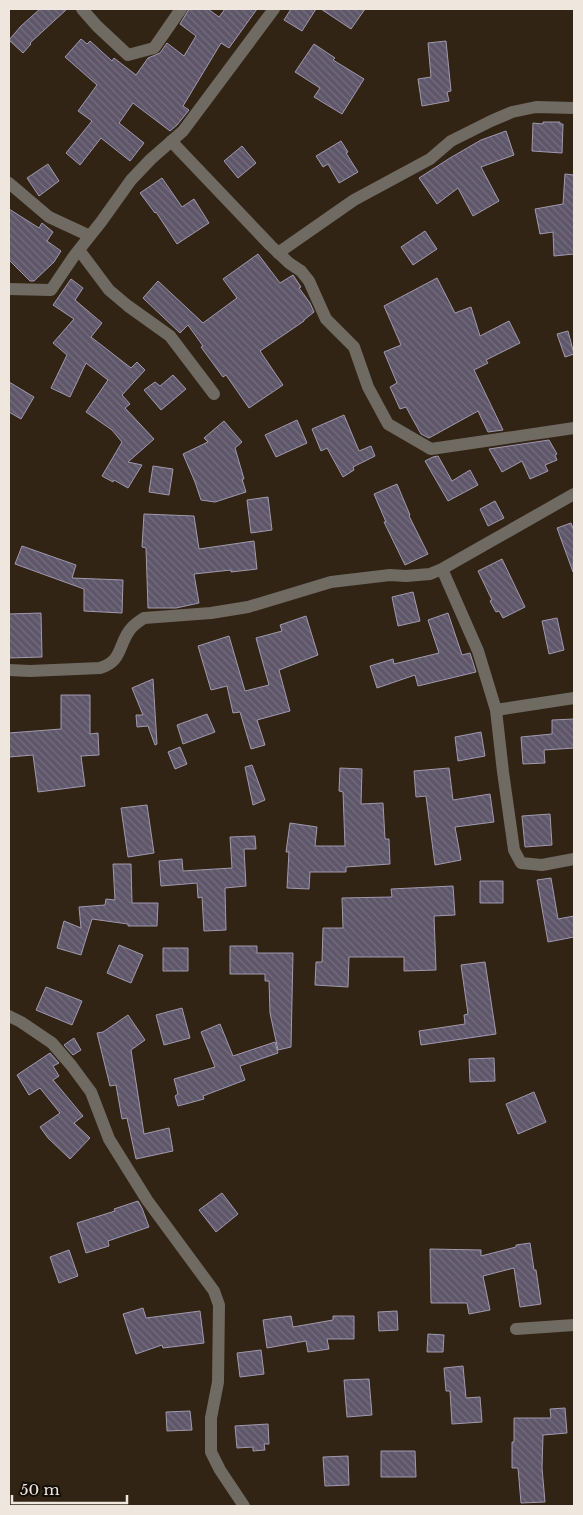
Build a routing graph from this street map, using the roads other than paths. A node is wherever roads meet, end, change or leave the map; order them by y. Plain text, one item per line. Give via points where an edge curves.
1 (82, 9) edge
2 (181, 9) edge
3 (274, 9) edge
4 (574, 108) edge
5 (171, 141) junction
6 (9, 183) edge
7 (90, 236) junction
8 (79, 250) junction
9 (278, 253) junction
10 (9, 289) edge
11 (214, 394) dead end
12 (574, 428) edge
13 (574, 494) edge
14 (442, 569) junction
15 (9, 670) edge
16 (574, 698) edge
17 (496, 710) junction
18 (574, 858) edge
19 (9, 1016) edge
20 (574, 1325) edge
21 (516, 1329) dead end
22 (244, 1506) edge

1 - 2 street via 128,55 154,48
3 - 5 street via 183,131
4 - 9 street via 536,107 512,112 483,125 451,141 430,159 354,200
5 - 7 street via 131,180
5 - 9 street
6 - 7 street via 49,217
7 - 8 street
8 - 10 street via 51,290
8 - 11 street via 109,290 170,336
9 - 12 street via 310,281 326,320 354,347 368,387 388,424 431,448
13 - 14 street
14 - 15 street via 430,574 331,582 248,607 211,614 144,618 128,632 118,656 109,665 100,668
14 - 17 street via 478,651
16 - 17 street
17 - 18 street via 514,850 521,863 542,864
19 - 22 street via 52,1043 91,1092 113,1147 152,1207 214,1291 219,1305 218,1382 211,1418 211,1452
20 - 21 street

